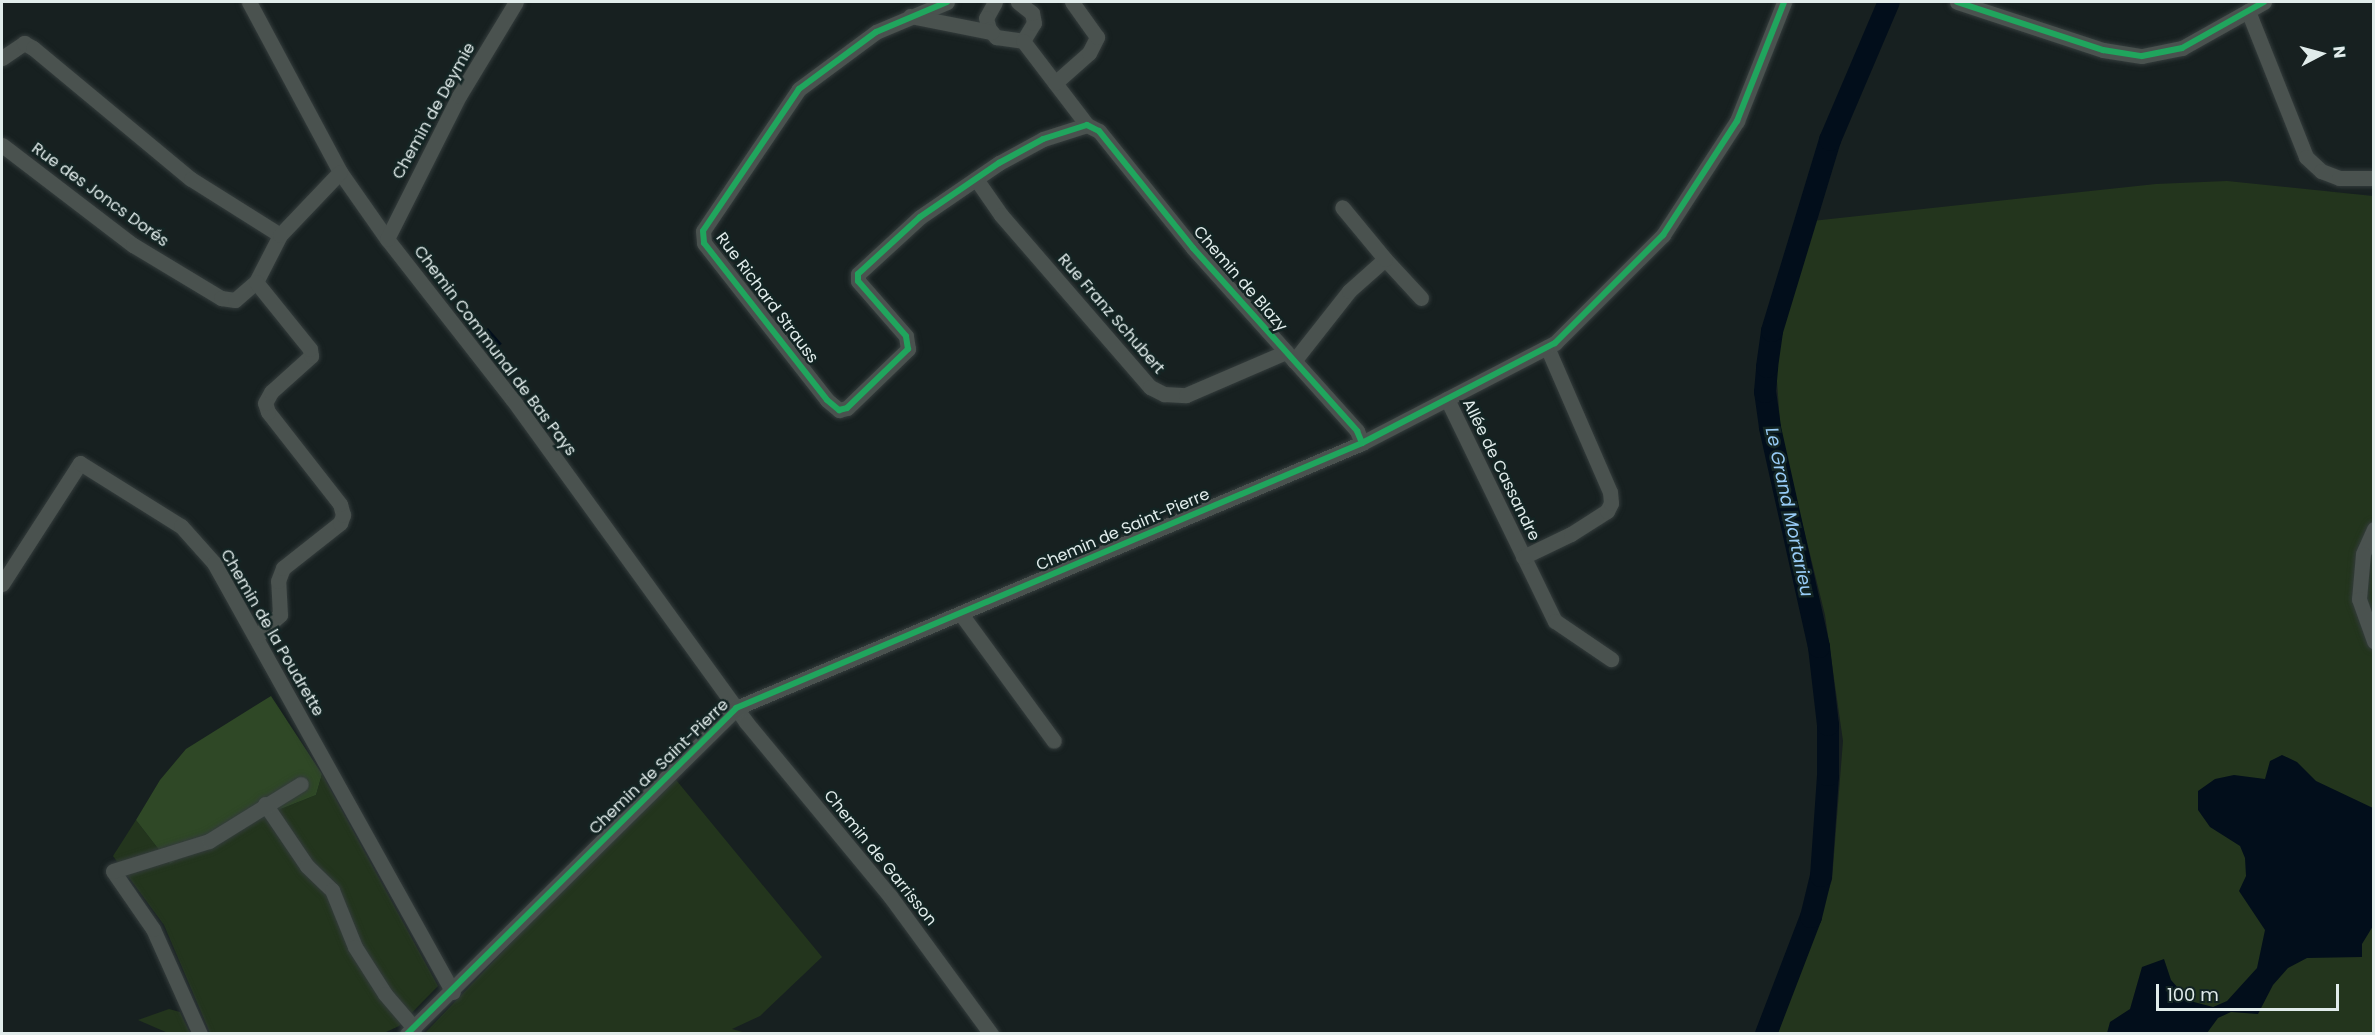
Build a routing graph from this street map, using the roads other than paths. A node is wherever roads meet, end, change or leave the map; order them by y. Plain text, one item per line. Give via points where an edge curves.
1 (249, 2) edge
2 (516, 2) edge
3 (947, 2) edge
4 (995, 2) edge
5 (1024, 2) edge
6 (1072, 2) edge
7 (1784, 2) edge
8 (1957, 2) edge
9 (2264, 2) edge
10 (2248, 11) junction
11 (910, 16) junction
12 (991, 32) junction
13 (1023, 41) junction
14 (2, 58) edge
15 (1055, 83) junction
16 (1093, 128) junction
17 (2, 144) edge
18 (340, 172) junction
19 (2373, 178) edge
20 (976, 179) junction
21 (1342, 207) dead end
22 (280, 235) junction
23 (387, 239) junction
24 (1385, 259) junction
25 (256, 282) junction
26 (1421, 298) dead end
27 (1547, 347) junction
28 (1290, 356) junction
29 (1447, 399) junction
30 (1362, 443) junction
31 (2373, 528) edge
32 (1523, 557) junction
33 (2, 584) edge
34 (961, 614) junction
35 (256, 637) junction
36 (2373, 641) edge
37 (1611, 659) dead end
38 (736, 708) junction
39 (1054, 741) dead end
40 (302, 784) dead end
41 (265, 804) junction
42 (453, 992) junction
43 (410, 1031) edge
44 (200, 1034) edge
45 (991, 1034) edge

1 - 18 street, Chemin Communal de Bas Pays
2 - 23 street, Chemin de Deymie via 459,96
3 - 11 street, Rue Richard Strauss
4 - 12 street via 986,18
5 - 13 street via 1034,23
6 - 15 street via 1097,37 1089,53
7 - 27 street, Chemin de Saint-Pierre via 1737,121 1663,235
8 - 10 street via 2103,50 2142,56 2182,48
9 - 10 street
10 - 19 street via 2306,157 2321,171 2338,178
11 - 12 street
11 - 20 street, Rue Richard Strauss via 876,32 799,89 703,231 704,243 827,400 839,410 847,408 908,349 906,336 858,281 858,274 920,217
12 - 13 street via 1007,40
13 - 15 street, Chemin de Blazy
14 - 22 street via 24,43 33,48 191,179
15 - 16 street, Chemin de Blazy
16 - 20 street via 1043,139
16 - 28 street, Chemin de Blazy
17 - 25 street, Rue des Joncs Dorés via 133,245 221,298 235,300
18 - 22 street, Rue des Joncs Dorés
18 - 23 street, Chemin Communal de Bas Pays
20 - 28 street, Rue Franz Schubert via 1001,215 1150,387 1164,394 1186,395
21 - 24 street
22 - 25 street, Rue des Joncs Dorés
23 - 38 street, Chemin Communal de Bas Pays via 513,400
24 - 26 street
24 - 28 street via 1349,291
25 - 35 street via 310,349 311,356 271,392 265,403 268,412 340,504 343,514 340,523 284,568 278,581 280,615
27 - 29 street, Chemin de Saint-Pierre
27 - 32 street, Allée de Cassandre via 1610,492 1611,503 1607,511 1571,534
28 - 30 street, Chemin de Blazy via 1357,430
29 - 30 street, Chemin de Saint-Pierre
29 - 32 street, Allée de Cassandre
30 - 34 street, Chemin de Saint-Pierre
31 - 36 street via 2363,554 2359,599
32 - 37 street, Allée de Cassandre via 1556,621
33 - 35 street, Chemin de la Poudrette via 80,463 181,526 214,563
34 - 38 street, Chemin de Saint-Pierre
34 - 39 street
35 - 42 street, Chemin de la Poudrette
38 - 42 street, Chemin de Saint-Pierre
38 - 45 street, Chemin de Garrisson via 890,896
40 - 41 street
41 - 43 street via 307,866 332,890 355,947
41 - 44 street via 209,841 113,871 153,929
42 - 43 street, Chemin de Saint-Pierre

